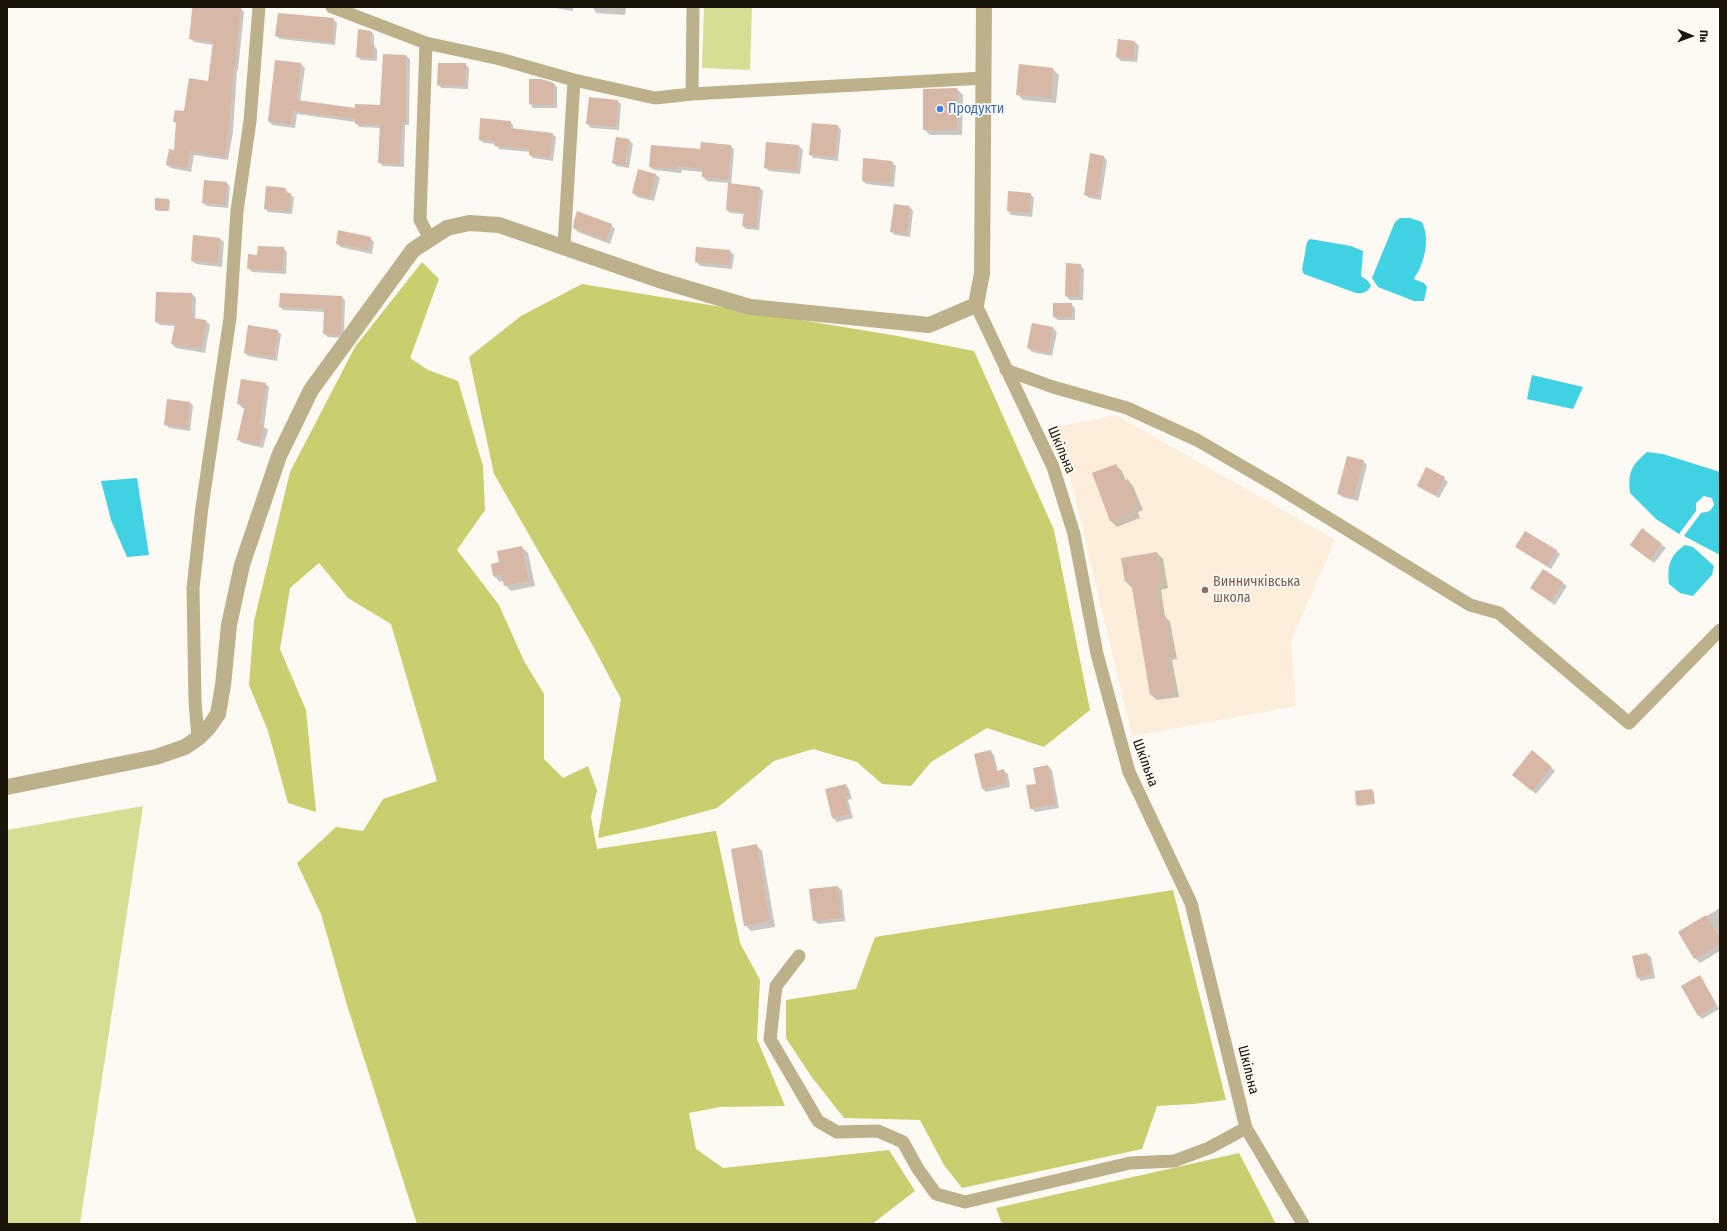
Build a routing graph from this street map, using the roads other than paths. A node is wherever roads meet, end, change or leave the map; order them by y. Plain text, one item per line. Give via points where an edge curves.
1 (259, 7) edge
2 (332, 7) edge
3 (693, 7) edge
4 (984, 7) edge
5 (426, 43) junction
6 (984, 78) junction
7 (574, 80) junction
8 (692, 94) junction
9 (430, 239) junction
10 (564, 246) junction
11 (976, 305) junction
12 (1006, 370) junction
13 (1720, 630) edge
14 (198, 738) junction
15 (7, 788) edge
16 (799, 956) dead end
17 (1246, 1128) junction
18 (1302, 1224) edge

1 - 14 street via 250,122 237,211 230,318 202,507 193,588 194,701
2 - 5 street
3 - 8 street
4 - 6 street
5 - 7 street via 500,59
5 - 9 street via 420,220
6 - 8 street
6 - 11 street via 982,273
7 - 8 street via 655,98
7 - 10 street
9 - 10 street via 447,228 468,223 499,225
9 - 14 street via 413,250 311,390 279,456 242,565 229,625 218,714
10 - 11 street via 659,280 750,308 929,325
11 - 12 street, Шкільна
12 - 13 street via 1053,387 1127,408 1197,440 1470,605 1499,612 1629,723
12 - 17 street, Шкільна via 1053,467 1074,534 1097,654 1129,772 1191,903
14 - 15 street via 185,747 156,757
16 - 17 street via 776,986 770,1039 774,1046 818,1121 837,1132 878,1131 902,1142 936,1194 965,1202 1130,1163 1174,1161 1209,1148
17 - 18 street, Шкільна

